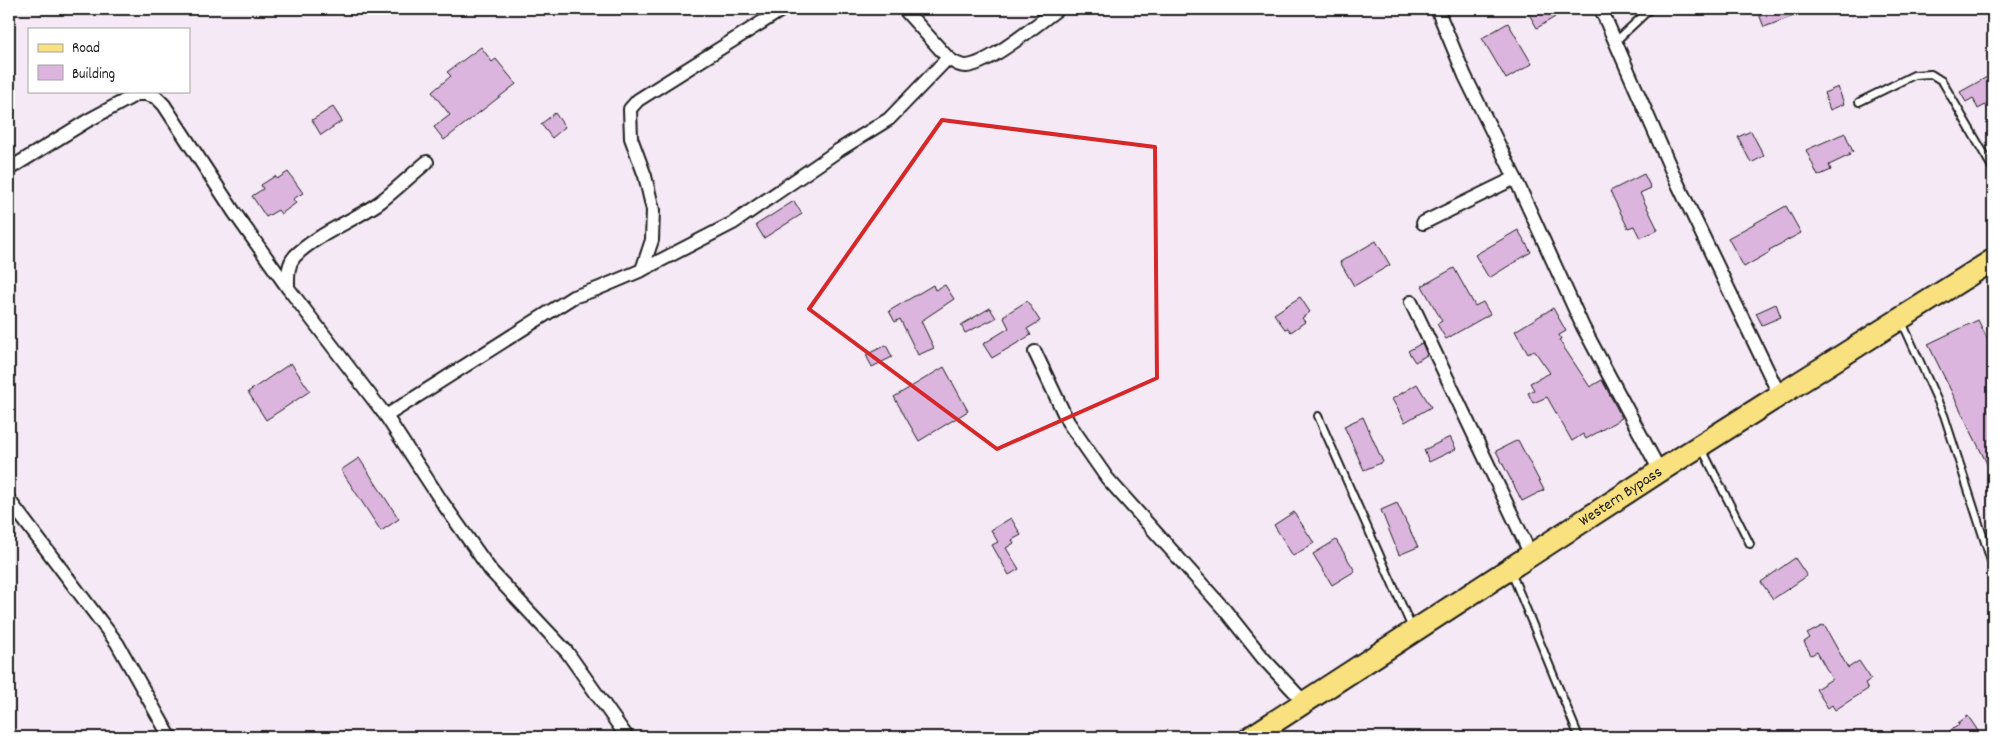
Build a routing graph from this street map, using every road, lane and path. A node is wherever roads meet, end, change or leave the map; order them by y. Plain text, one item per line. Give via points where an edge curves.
1 (783, 9) edge
2 (904, 9) edge
3 (1058, 9) edge
4 (1437, 9) edge
5 (1601, 9) edge
6 (1650, 9) edge
7 (1616, 41) junction
8 (948, 58) junction
9 (1860, 102) dead end
10 (427, 162) dead end
11 (9, 169) edge
12 (1993, 169) edge
13 (1515, 178) junction
14 (1423, 223) dead end
15 (1993, 260) edge
16 (642, 270) junction
17 (288, 288) junction
18 (1411, 302) dead end
19 (1900, 319) junction
20 (1035, 352) dead end
21 (1780, 396) junction
22 (386, 416) junction
23 (1318, 416) dead end
24 (1700, 446) junction
25 (1660, 471) junction
26 (9, 500) edge
27 (1750, 544) dead end
28 (1531, 555) junction
29 (1993, 567) edge
30 (1510, 569) junction
31 (1414, 632) junction
32 (1305, 704) junction
33 (170, 737) edge
34 (627, 737) edge
35 (1251, 737) edge
36 (1580, 737) edge

1 - 16 street via 638,100 630,109 631,138 653,210 652,240
2 - 8 street
3 - 8 street via 993,56 978,63 965,66
4 - 13 street via 1465,76
5 - 7 street
6 - 7 lane
7 - 21 street via 1674,176
8 - 16 street via 889,119 733,222
9 - 12 lane via 1914,75 1931,74 1942,81
10 - 17 street via 380,202 295,256 287,273
11 - 17 street via 136,94 156,97
13 - 14 street
13 - 25 street via 1583,326
15 - 19 main road, Western Bypass
16 - 22 street via 573,296
17 - 22 street
18 - 28 street
19 - 21 main road, Western Bypass
19 - 29 lane via 1944,415
20 - 32 street via 1068,422 1107,478
21 - 24 main road, Western Bypass
22 - 34 street via 491,571 567,652
23 - 31 lane
24 - 25 main road, Western Bypass
24 - 27 lane
25 - 28 main road, Western Bypass
26 - 33 street via 118,643
28 - 30 main road, Western Bypass
30 - 31 main road, Western Bypass
30 - 36 lane
31 - 32 main road, Western Bypass
32 - 35 main road, Western Bypass

